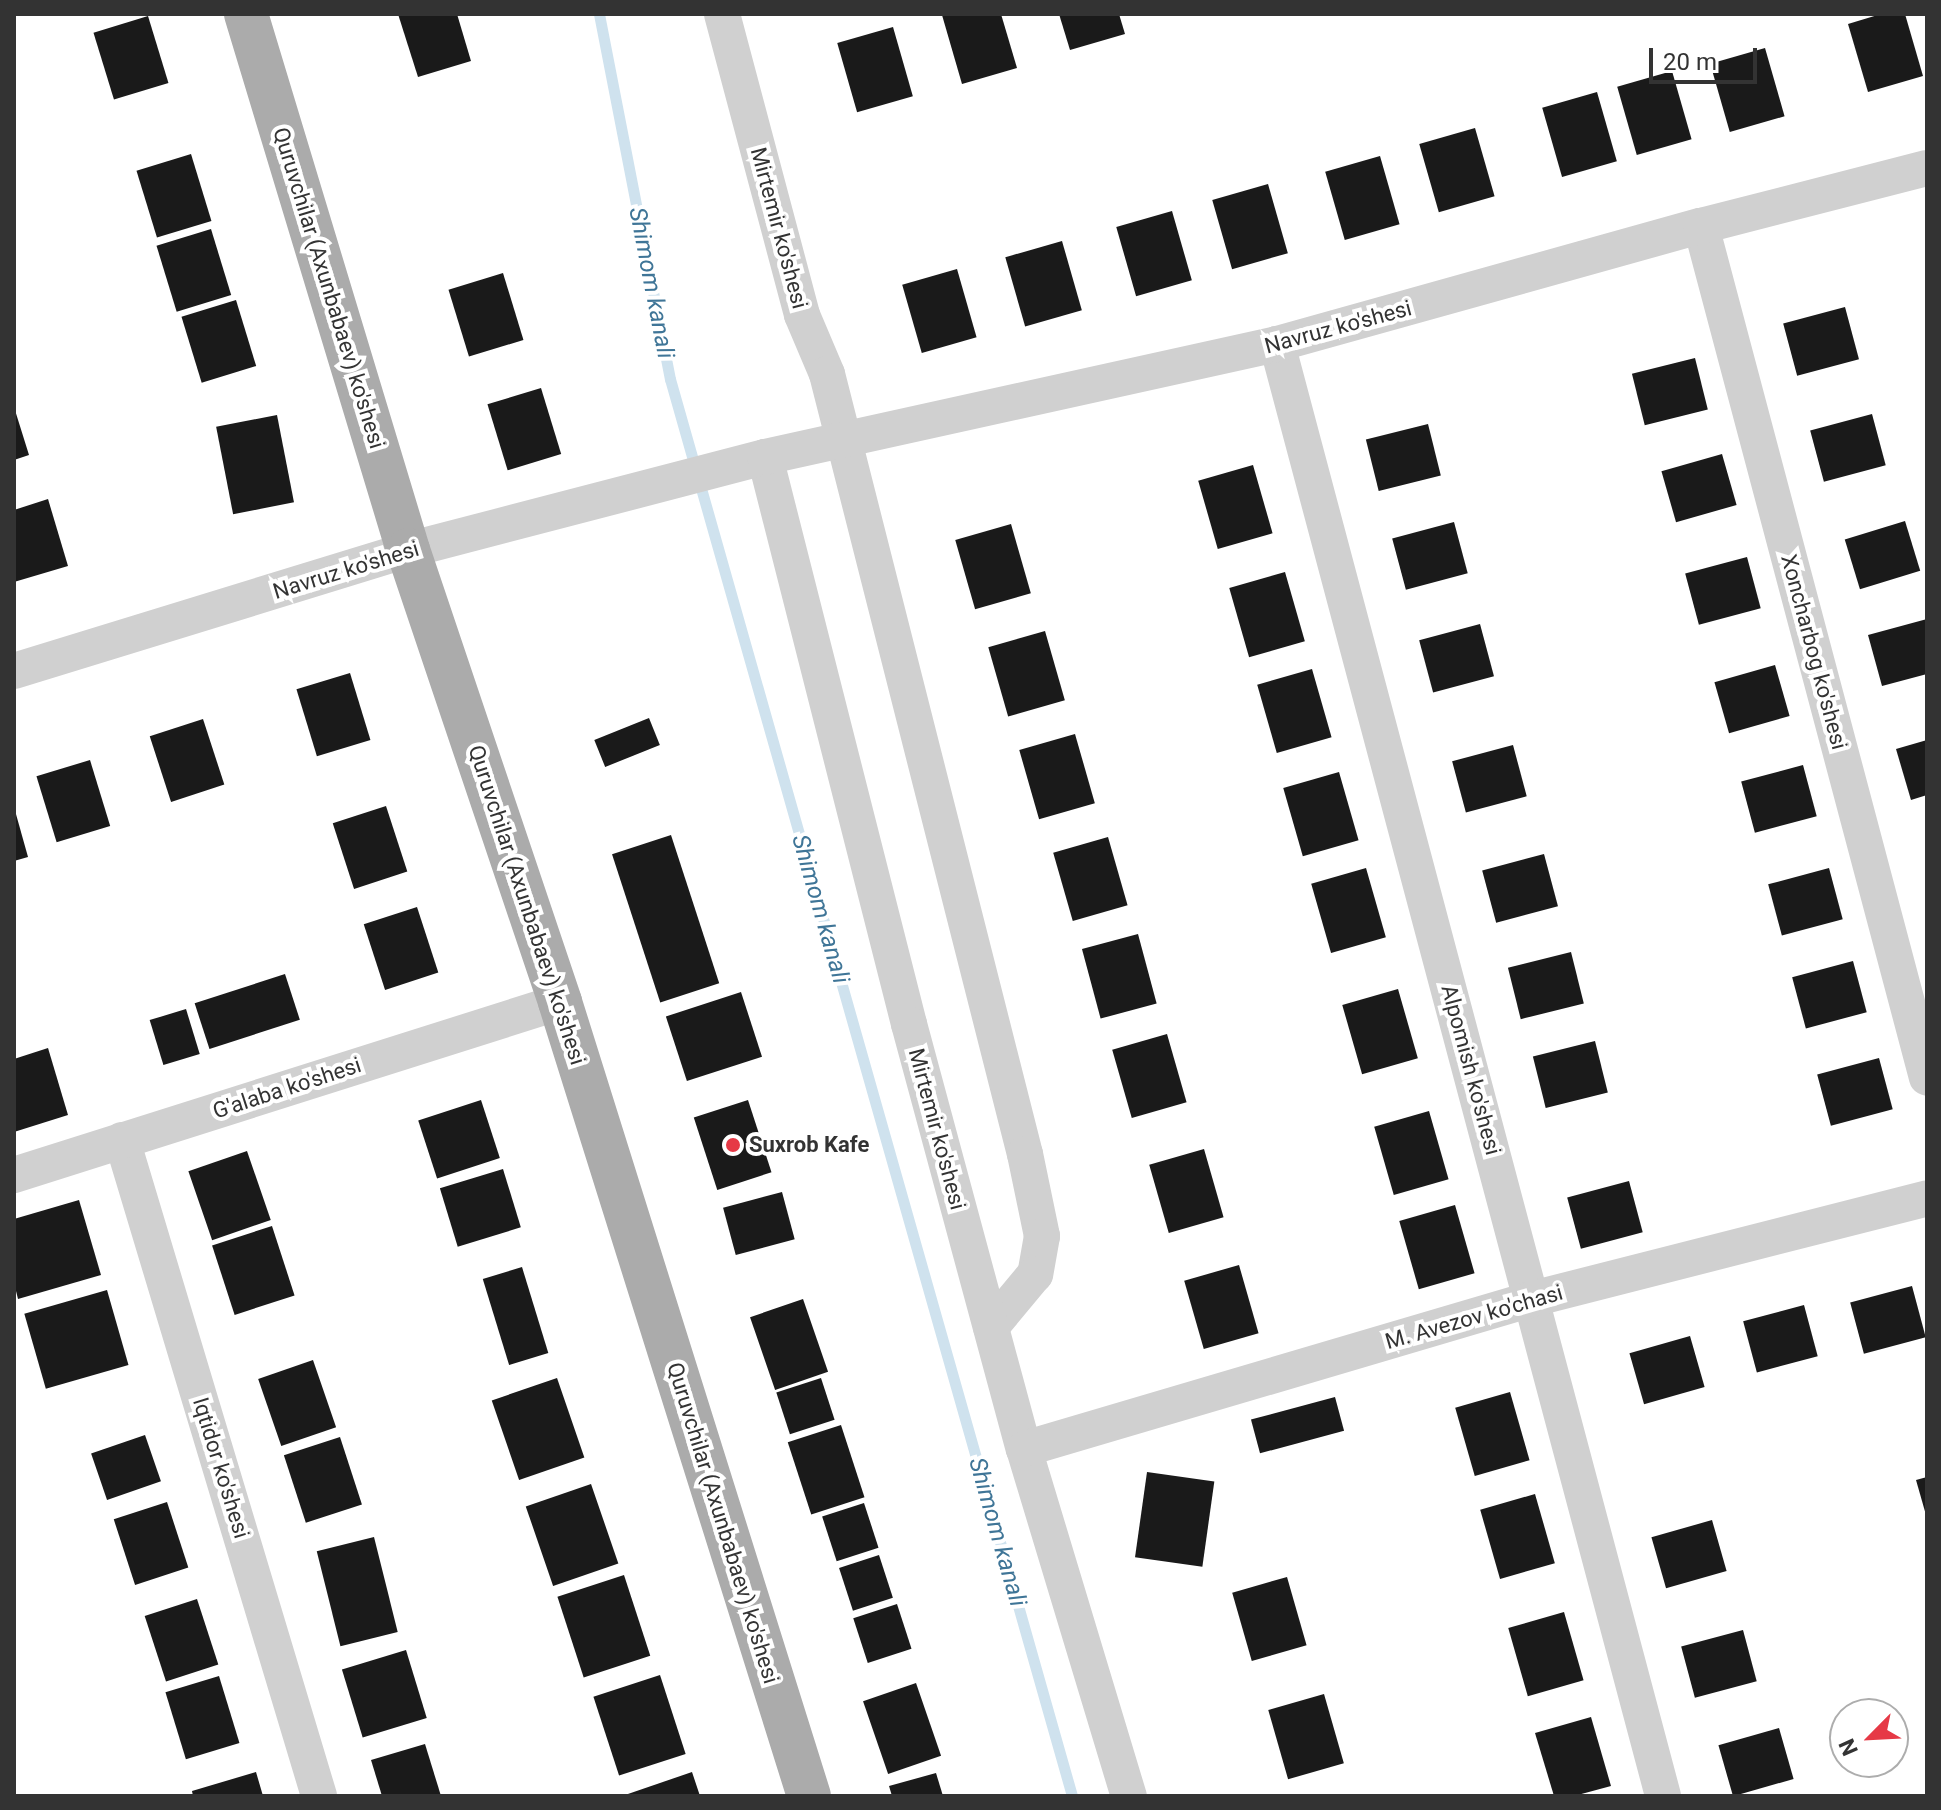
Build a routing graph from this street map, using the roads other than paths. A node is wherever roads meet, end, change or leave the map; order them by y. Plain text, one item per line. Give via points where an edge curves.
1 (246, 14) edge
2 (724, 14) edge
3 (1927, 168) edge
4 (1701, 226) junction
5 (1277, 344) junction
6 (844, 440) junction
7 (754, 460) junction
8 (408, 550) junction
9 (14, 671) edge
10 (560, 1002) junction
11 (1927, 1078) edge
12 (122, 1140) junction
13 (14, 1175) edge
14 (1927, 1198) edge
15 (1532, 1299) junction
16 (991, 1327) junction
17 (1024, 1449) junction
18 (319, 1796) edge
19 (809, 1796) edge
20 (1129, 1796) edge
21 (1663, 1796) edge

1 - 8 main road, Quruvchilar (Axunbabaev) ko'shesi
2 - 6 street, Mirtemir ko'shesi via 802,315 827,374
3 - 4 street, Navruz ko'shesi
4 - 5 street, Navruz ko'shesi
4 - 11 street, Xoncharbog ko'shesi
5 - 6 street, Navruz ko'shesi
5 - 15 street, Alpomish ko'shesi
6 - 7 street, Navruz ko'shesi
6 - 16 street, Mirtemir ko'shesi via 1042,1236 1035,1274
7 - 8 street, Navruz ko'shesi
7 - 16 street, Mirtemir ko'shesi
8 - 9 street, Navruz ko'shesi
8 - 10 main road, Quruvchilar (Axunbabaev) ko'shesi
10 - 12 street, G'alaba ko'shesi
10 - 19 main road, Quruvchilar (Axunbabaev) ko'shesi
12 - 13 street, G'alaba ko'shesi
12 - 18 street, Iqtidor ko'shesi
14 - 15 street, M. Avezov ko'chasi
15 - 17 street, M. Avezov ko'chasi
15 - 21 street, Alpomish ko'shesi
16 - 17 street, Mirtemir ko'shesi
17 - 20 street, Mirtemir ko'shesi

